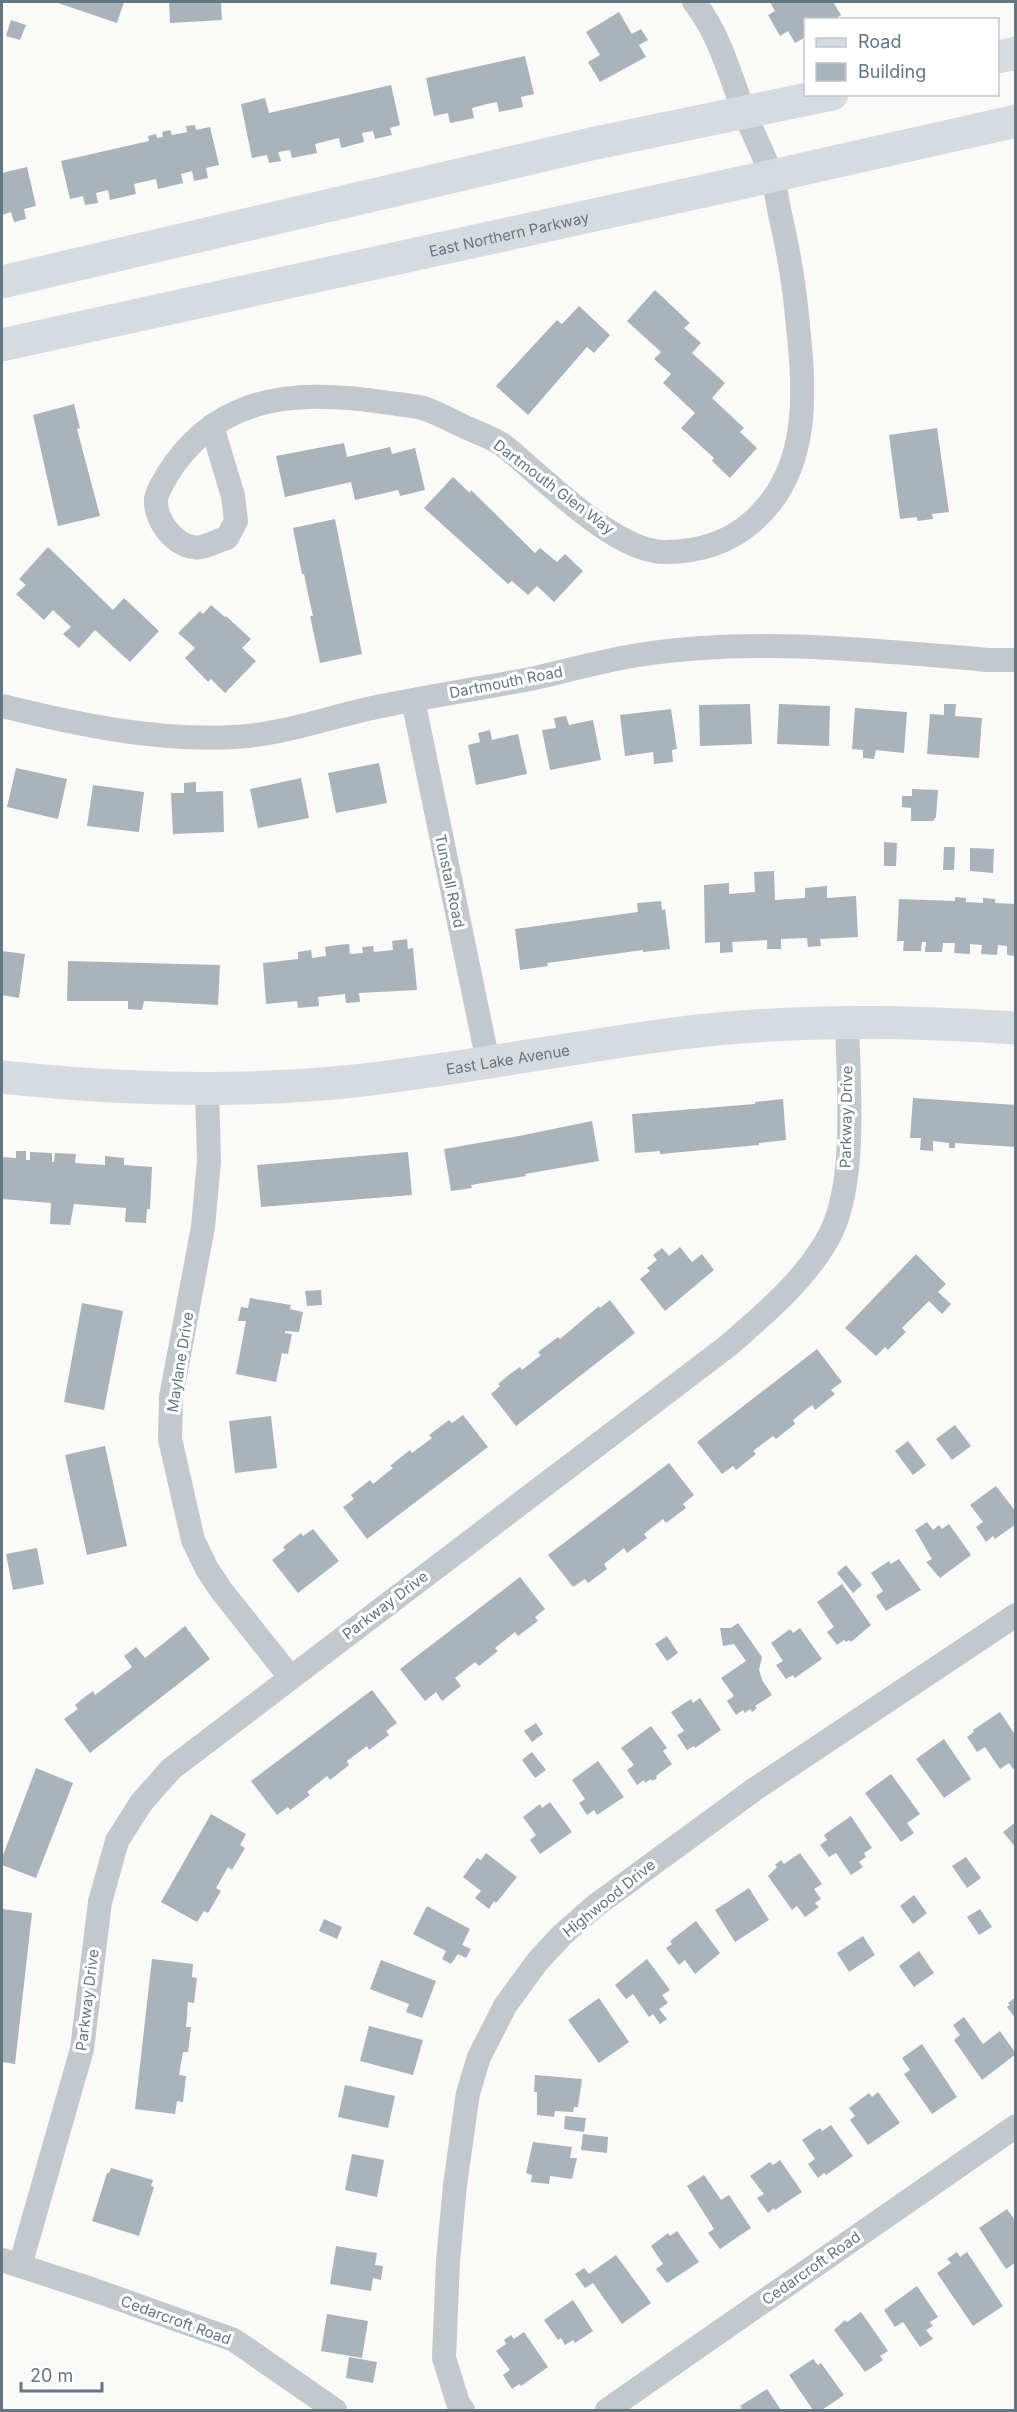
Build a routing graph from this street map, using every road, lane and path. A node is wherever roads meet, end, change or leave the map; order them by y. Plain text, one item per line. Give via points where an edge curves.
1 (694, 2) edge
2 (1016, 53) edge
3 (999, 57) edge
4 (823, 96) edge
5 (745, 114) junction
6 (1016, 121) edge
7 (772, 177) junction
8 (2, 282) edge
9 (2, 345) edge
10 (212, 426) junction
11 (1016, 660) edge
12 (413, 700) junction
13 (2, 706) edge
14 (847, 1022) junction
15 (1016, 1028) edge
16 (488, 1062) junction
17 (2, 1077) edge
18 (207, 1087) junction
19 (1016, 1615) edge
20 (290, 1677) junction
21 (1016, 2126) edge
22 (11, 2263) edge
23 (335, 2410) edge
24 (464, 2410) edge
25 (607, 2410) edge

1 - 5 street, Dartmouth Glen Way via 723,54
2 - 3 main road
4 - 5 main road
5 - 7 street, Dartmouth Glen Way
5 - 8 main road via 582,146
6 - 7 main road, East Northern Parkway
7 - 9 main road, East Northern Parkway
7 - 10 street, Dartmouth Glen Way via 793,273 800,345 802,414 797,449 781,491 765,511 740,532 714,545 692,551 659,552 624,540 585,515 500,443 422,408 360,398 306,398 257,403
10 - 10 street, Dartmouth Glen Way via 182,453 156,498 161,524 180,542 199,548 227,538 236,521 233,496
11 - 12 street, Dartmouth Road via 803,645 736,645 639,655
12 - 13 street, Dartmouth Road via 269,732 201,738 119,732
12 - 16 street, Tunstall Road
14 - 15 main road, East Lake Avenue via 934,1022
14 - 16 main road, East Lake Avenue via 675,1034
14 - 20 street, Parkway Drive via 847,1170 838,1213 827,1240 783,1298 729,1345
16 - 18 main road, East Lake Avenue via 354,1081
17 - 18 main road, East Lake Avenue via 122,1086
18 - 20 street, Maylane Drive via 209,1161 203,1227 171,1397 170,1439 193,1540 207,1569
19 - 24 street, Highwood Drive via 755,1789 595,1906 537,1962 505,2006 479,2057 468,2093 455,2185 444,2358 458,2403
20 - 22 street, Parkway Drive via 171,1769 141,1803 117,1841 100,1902 82,2049
21 - 25 street, Cedarcroft Road
22 - 23 street, Cedarcroft Road via 234,2340

